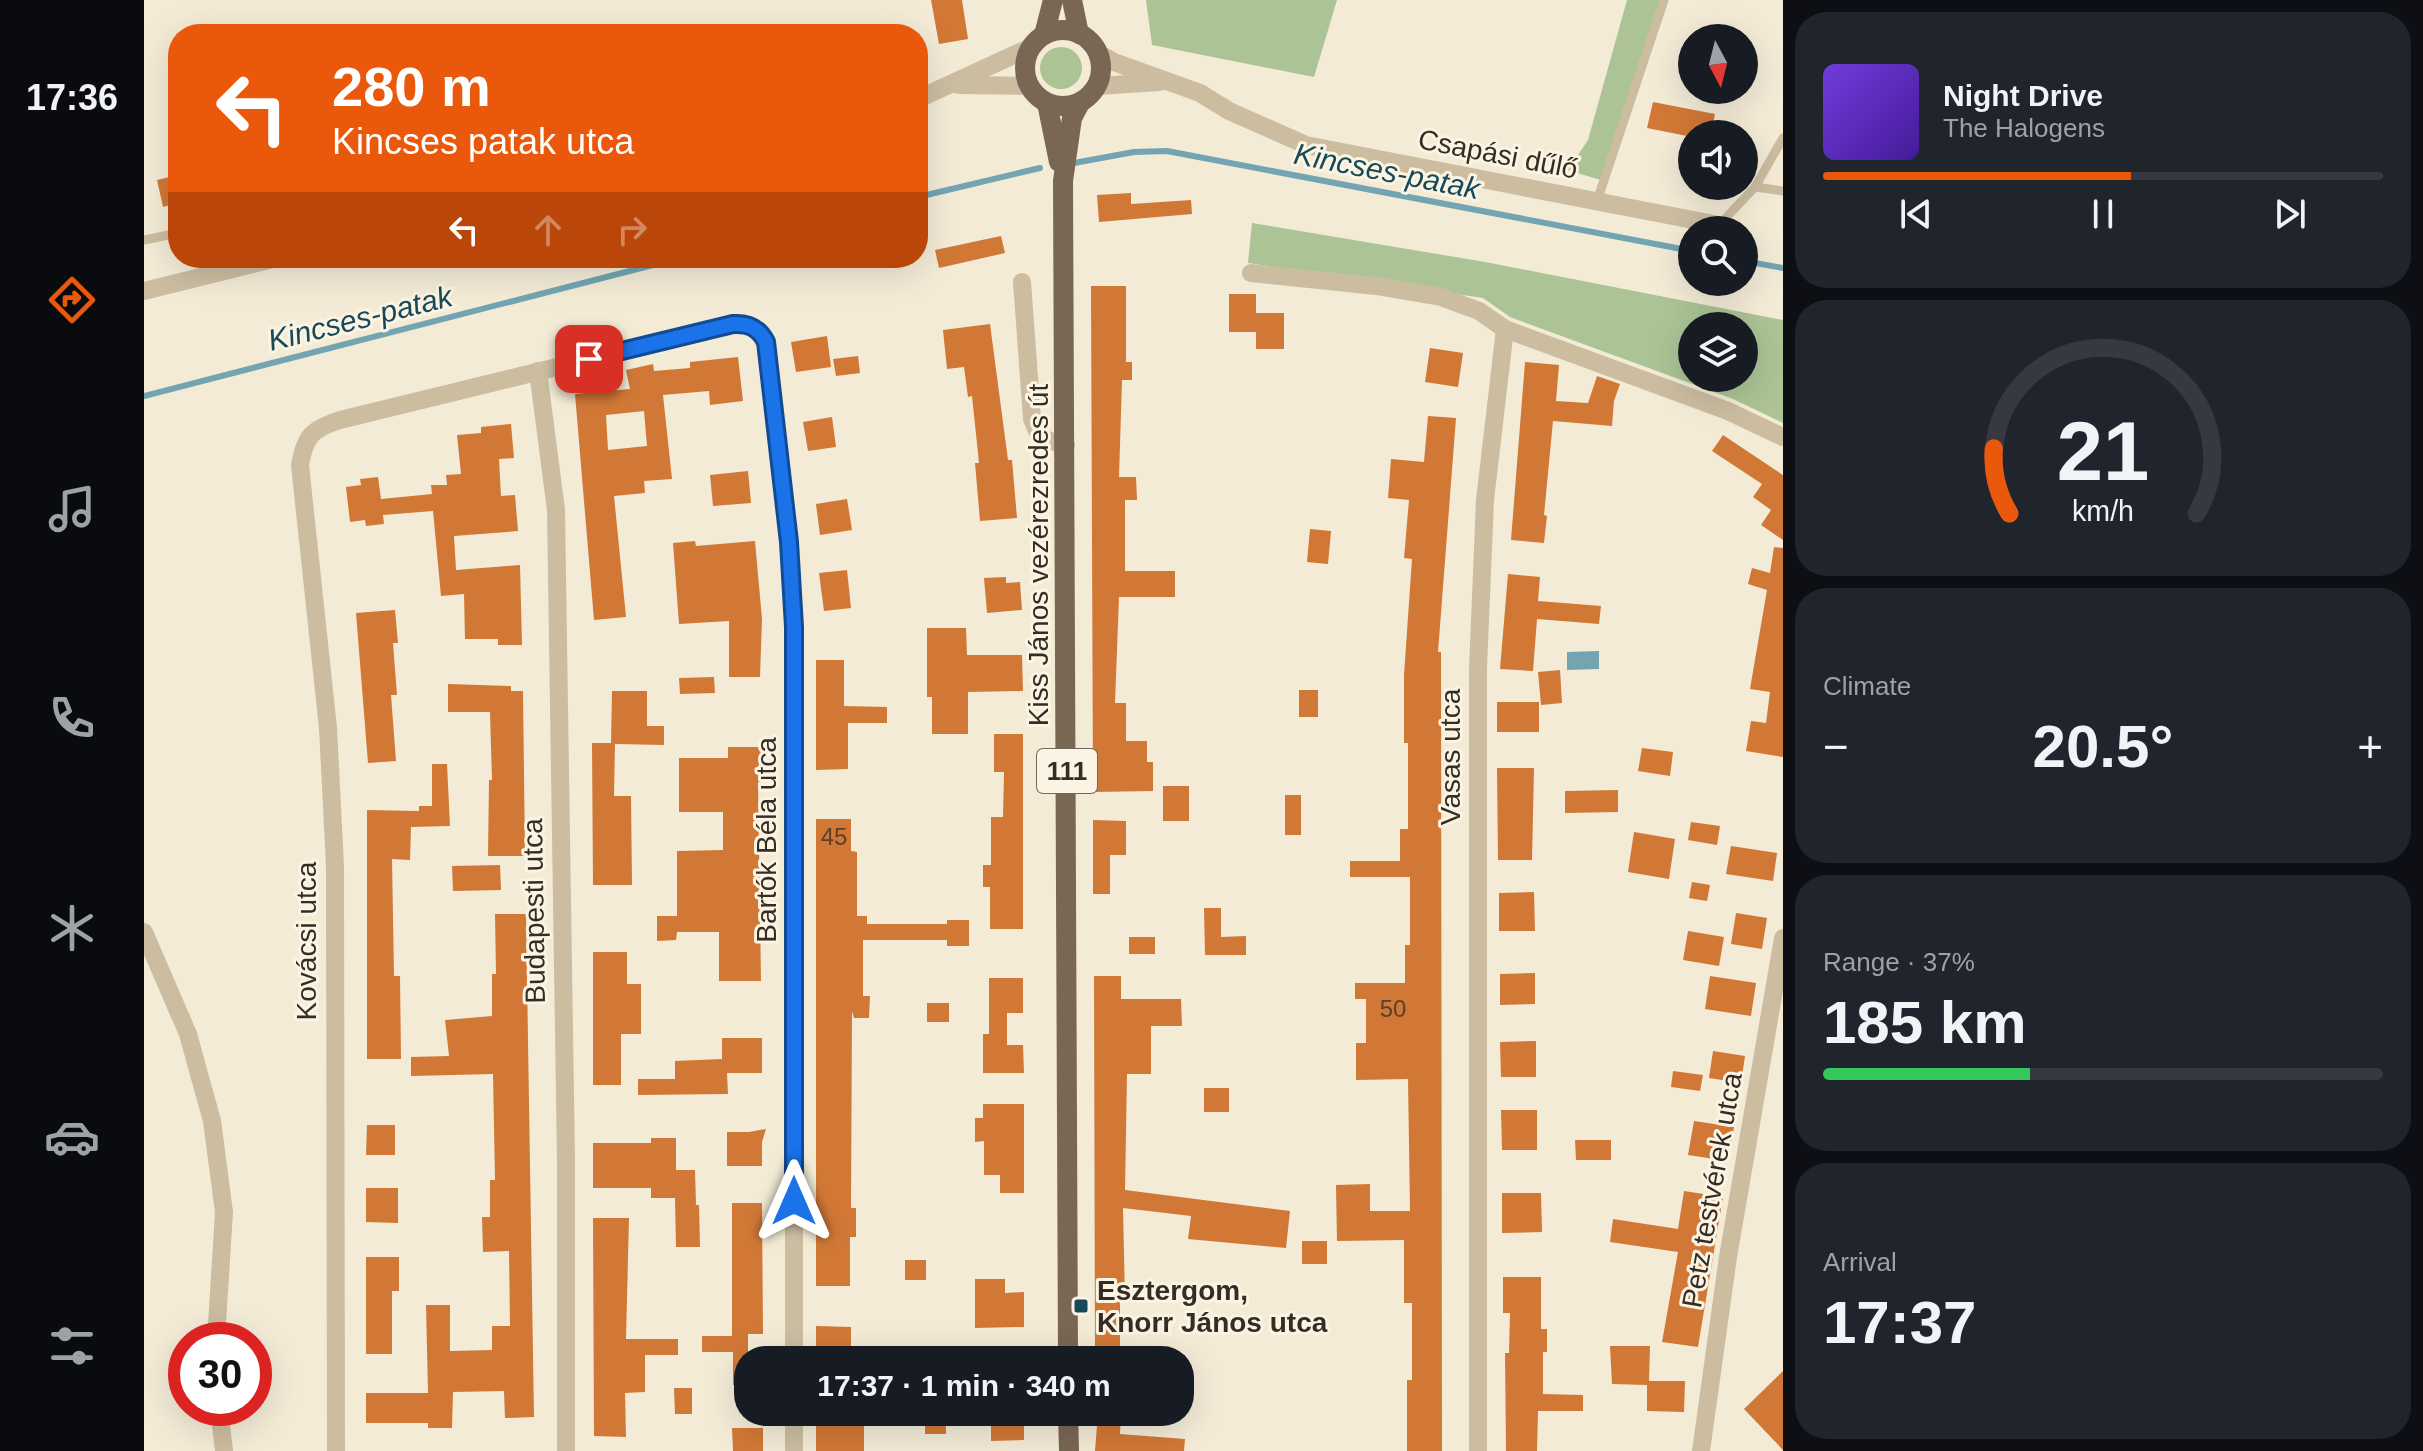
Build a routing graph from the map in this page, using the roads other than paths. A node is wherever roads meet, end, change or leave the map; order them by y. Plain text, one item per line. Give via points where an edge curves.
1 (1053, 0) edge
2 (1072, 0) edge
3 (1664, 0) edge
4 (1079, 34) junction
5 (1038, 41) junction
6 (1098, 53) junction
7 (1171, 81) junction
8 (953, 85) junction
9 (1029, 86) junction
10 (1097, 86) junction
11 (928, 95) edge
12 (1047, 103) junction
13 (1080, 103) junction
14 (1783, 138) edge
15 (1061, 142) junction
16 (1758, 182) edge
17 (1758, 187) edge
18 (1783, 191) edge
19 (1743, 200) edge
20 (1597, 201) junction
21 (1728, 216) edge
22 (1678, 217) edge
23 (168, 235) edge
24 (144, 240) edge
25 (236, 268) edge
26 (1251, 273) dead end
27 (1022, 282) dead end
28 (144, 291) edge
29 (1505, 329) junction
30 (538, 371) junction
31 (1783, 437) edge
32 (1066, 445) junction
33 (144, 932) edge
34 (1783, 938) edge
35 (217, 1322) edge
36 (794, 1346) edge
37 (1068, 1346) edge
38 (221, 1426) edge
39 (794, 1426) edge
40 (1068, 1426) edge
41 (224, 1451) edge
42 (336, 1451) edge
43 (566, 1451) edge
44 (794, 1451) edge
45 (1069, 1451) edge
46 (1478, 1451) edge
47 (1701, 1451) edge

1 - 5 main road
2 - 4 main road
3 - 20 lane
4 - 5 main road via 1067,30
4 - 6 main road
5 - 8 street
5 - 9 main road via 1025,66
6 - 7 street, Csapási dűlő
6 - 10 main road
7 - 10 street, Csapási dűlő
7 - 20 street, Csapási dűlő via 1306,145
8 - 9 street
8 - 11 street
9 - 12 main road
10 - 13 main road, 111
12 - 13 main road
12 - 15 main road, Kiss János vezérezredes út / 111
13 - 15 main road, Kiss János vezérezredes út / 111
14 - 16 lane, Csapási dűlő
15 - 32 main road, Kiss János vezérezredes út / 111
17 - 18 lane
19 - 21 lane, Csapási dűlő
20 - 22 street, Csapási dűlő
23 - 24 lane
25 - 28 street
26 - 29 street via 1441,297 1479,311
27 - 32 street via 1032,419 1040,438
29 - 31 street via 1728,411
29 - 46 street, Vasas utca via 1485,500 1478,669
30 - 36 street, Bartók Béla utca via 733,324 753,327 763,336 767,351 793,597
30 - 42 street, Kovácsi utca via 323,425 303,446 300,465 328,728 335,866
30 - 43 street, Budapesti utca via 556,510
32 - 37 main road, Kiss János vezérezredes út / 111
33 - 35 street via 185,1025 212,1121 224,1212
34 - 47 street, Petz testvérek utca
38 - 41 street
39 - 44 street
40 - 45 main road

